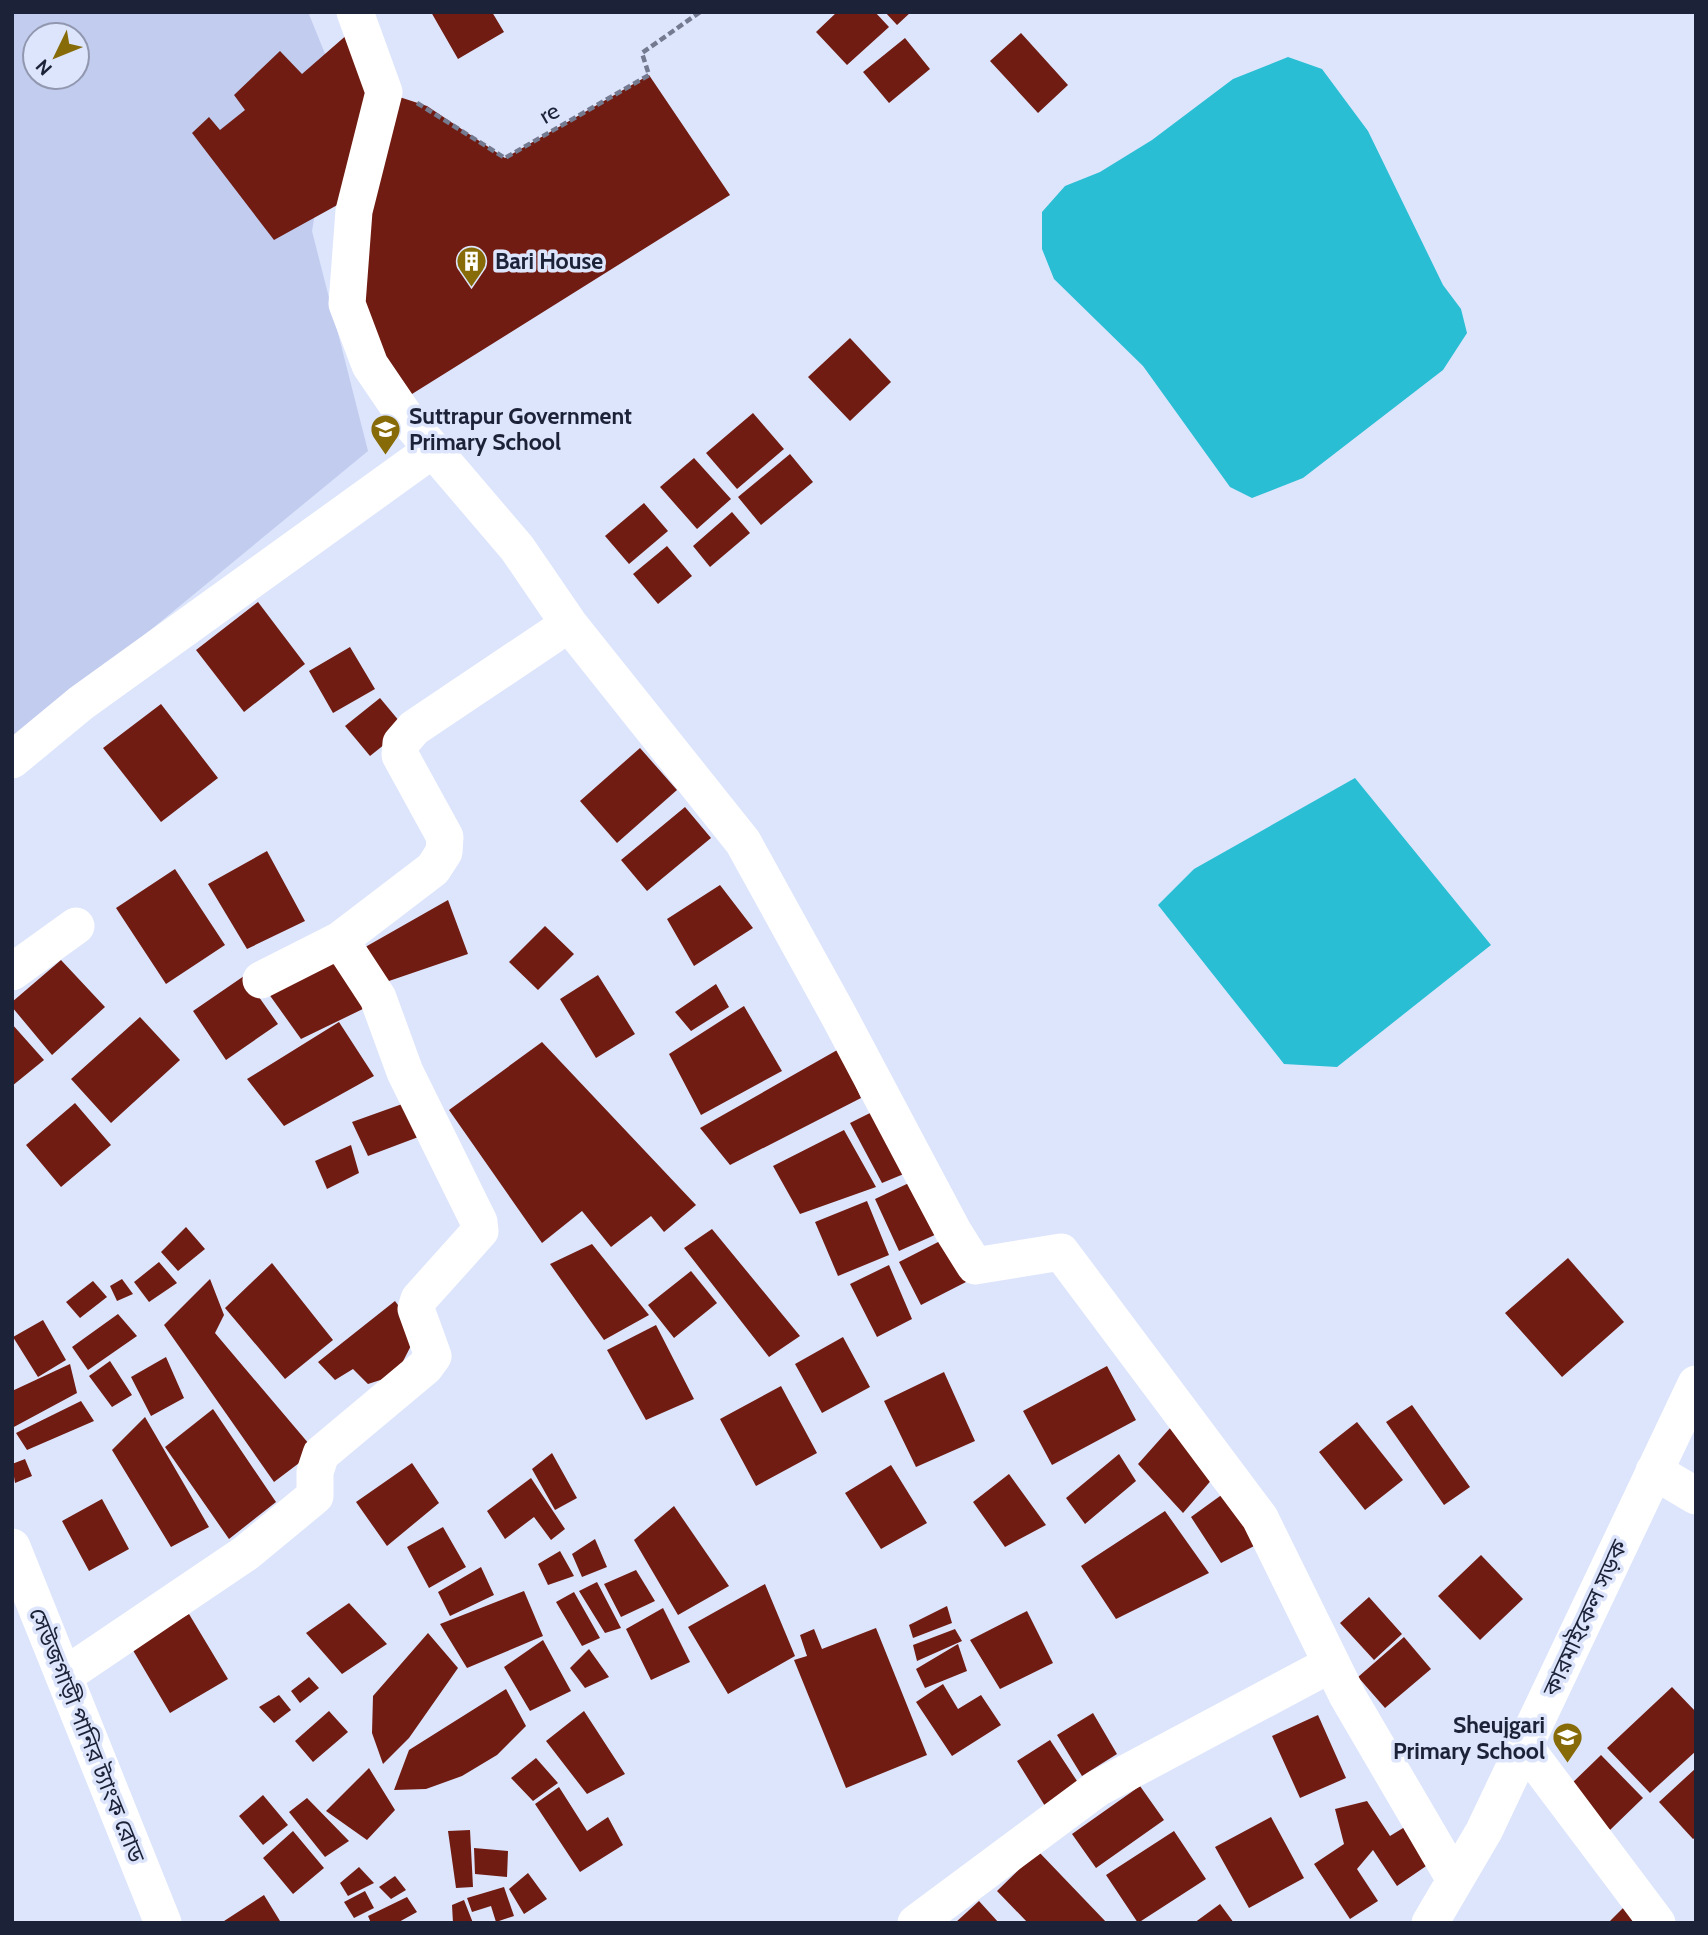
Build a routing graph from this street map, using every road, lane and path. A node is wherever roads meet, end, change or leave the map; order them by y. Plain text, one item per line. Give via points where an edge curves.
1 (355, 12) edge
2 (700, 12) edge
3 (384, 92) junction
4 (432, 450) junction
5 (569, 624) junction
6 (12, 760) edge
7 (76, 926) dead end
8 (340, 940) junction
9 (12, 972) edge
10 (261, 980) dead end
11 (1696, 1384) edge
12 (1654, 1471) junction
13 (1696, 1496) edge
14 (12, 1547) edge
15 (1331, 1664) junction
16 (64, 1676) junction
17 (1524, 1746) junction
18 (1455, 1880) junction
19 (163, 1923) edge
20 (916, 1923) edge
21 (1430, 1923) edge
22 (1657, 1923) edge

1 - 3 street
2 - 3 path, re via 642,53 649,75 505,158 427,106
3 - 4 street via 354,211 347,304 370,365
4 - 5 street via 517,548
4 - 6 street via 80,703
5 - 8 street via 414,728 401,743 400,755 445,837 444,852 433,869
5 - 15 street via 743,842 975,1266 1061,1252 1259,1518
7 - 9 street
8 - 10 street
8 - 16 street via 378,998 405,1072 480,1222 480,1231 419,1299 416,1309 433,1356 321,1454 315,1496 246,1553
11 - 12 street, কারমাইকেল সড়ক
12 - 13 street
12 - 17 street, কারমাইকেল সড়ক
14 - 16 street, সেউজগাড়ী পানির ট্যাংক রোড
15 - 18 street
15 - 20 street via 1098,1788
16 - 19 street, সেউজগাড়ী পানির ট্যাংক রোড
17 - 18 street, কারমাইকেল সড়ক
17 - 22 street
18 - 21 street, কারমাইকেল সড়ক

